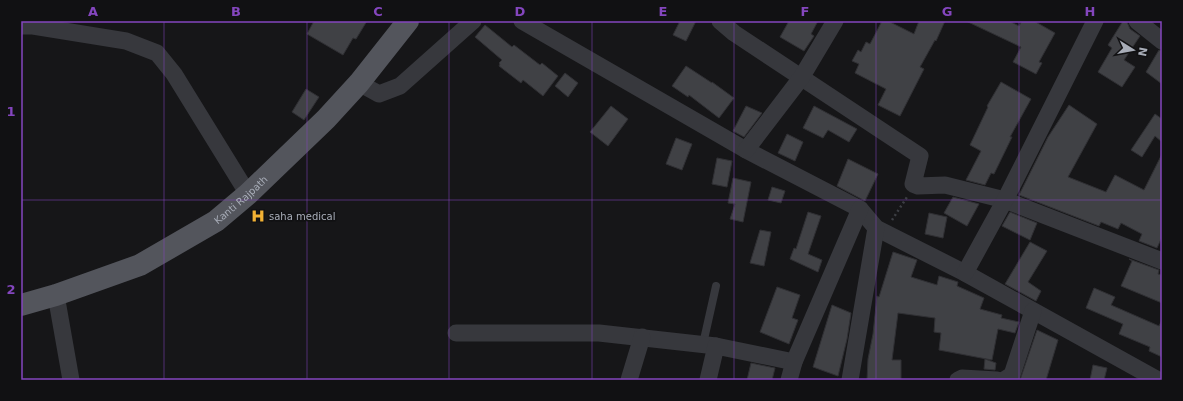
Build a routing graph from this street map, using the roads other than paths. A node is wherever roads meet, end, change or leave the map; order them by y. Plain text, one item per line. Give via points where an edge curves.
1 (408, 21) edge
2 (473, 21) edge
3 (522, 21) edge
4 (720, 21) edge
5 (835, 21) edge
6 (1095, 21) edge
7 (1137, 21) edge
8 (21, 26) edge
9 (1162, 41) edge
10 (801, 78) junction
11 (359, 83) junction
12 (746, 150) junction
13 (248, 194) junction
14 (1005, 200) junction
15 (860, 209) junction
16 (880, 230) junction
17 (1162, 261) edge
18 (965, 273) junction
19 (716, 286) dead end
20 (56, 296) junction
21 (21, 305) edge
22 (1033, 311) junction
23 (456, 333) dead end
24 (642, 337) junction
25 (710, 345) junction
26 (794, 362) junction
27 (71, 380) edge
28 (629, 380) edge
29 (708, 380) edge
30 (789, 380) edge
31 (850, 380) edge
32 (958, 380) edge
33 (997, 380) edge
34 (1004, 380) edge
35 (1158, 380) edge

1 - 11 main road, Kanti Rajpath
2 - 11 street via 400,86 378,94
3 - 12 street
4 - 10 street
5 - 10 street
6 - 14 street
7 - 9 street
8 - 13 street via 126,41 157,52 174,74
10 - 12 street
10 - 14 street via 920,156 913,184 945,185
11 - 13 main road, Kanti Rajpath
12 - 15 street
13 - 20 main road, Kanti Rajpath via 216,221 140,265
14 - 17 street
14 - 18 street
15 - 16 street
15 - 26 street
16 - 18 street
16 - 31 street
18 - 22 street
19 - 25 lane
20 - 21 main road, Kanti Rajpath
20 - 27 street
22 - 34 street via 1012,375
22 - 35 street
23 - 24 street via 599,333
24 - 25 street
24 - 28 street
25 - 26 street
25 - 29 street
26 - 30 street
32 - 33 street

